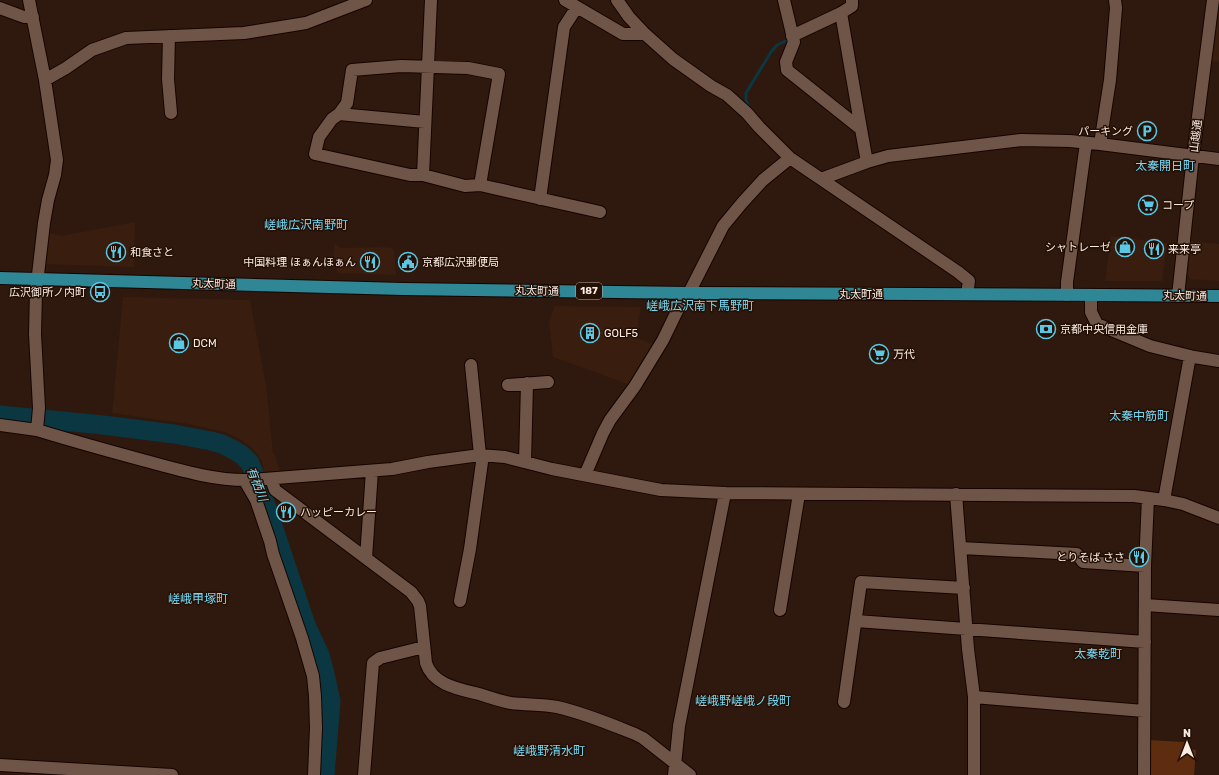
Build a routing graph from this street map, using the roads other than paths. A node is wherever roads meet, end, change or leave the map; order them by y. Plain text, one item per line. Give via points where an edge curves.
1 (29, 0) edge
2 (366, 0) edge
3 (431, 0) edge
4 (565, 0) edge
5 (617, 0) edge
6 (784, 0) edge
7 (852, 0) edge
8 (1115, 0) edge
9 (1213, 0) edge
10 (576, 7) junction
11 (0, 8) edge
12 (841, 13) junction
13 (33, 17) junction
14 (645, 34) junction
15 (170, 36) junction
16 (792, 36) junction
17 (428, 66) junction
18 (45, 80) junction
19 (171, 113) dead end
20 (339, 114) junction
21 (425, 122) junction
22 (861, 129) junction
23 (1086, 143) junction
24 (1100, 144) junction
25 (1193, 156) junction
26 (790, 158) junction
27 (1219, 159) edge
28 (867, 162) junction
29 (423, 176) junction
30 (821, 179) junction
31 (480, 185) junction
32 (540, 199) junction
33 (600, 212) dead end
34 (0, 278) edge
35 (37, 279) junction
36 (689, 293) junction
37 (967, 294) junction
38 (1066, 294) junction
39 (1090, 295) junction
40 (1178, 296) junction
41 (1219, 296) edge
42 (1190, 356) junction
43 (1219, 361) edge
44 (471, 365) dead end
45 (548, 382) dead end
46 (527, 383) junction
47 (508, 384) dead end
48 (0, 425) edge
49 (37, 427) junction
50 (482, 455) junction
51 (525, 462) junction
52 (372, 471) junction
53 (585, 475) junction
54 (268, 479) junction
55 (248, 480) junction
56 (725, 493) junction
57 (799, 494) junction
58 (956, 494) junction
59 (1148, 498) junction
60 (1164, 500) junction
61 (1219, 518) edge
62 (961, 548) junction
63 (366, 558) junction
64 (1145, 566) junction
65 (964, 588) junction
66 (460, 600) dead end
67 (1145, 605) junction
68 (780, 610) dead end
69 (1219, 610) edge
70 (856, 621) junction
71 (967, 629) junction
72 (1145, 642) junction
73 (424, 647) junction
74 (974, 697) junction
75 (844, 702) dead end
76 (1144, 711) junction
77 (0, 766) edge
78 (675, 769) edge
79 (172, 775) edge
80 (314, 775) edge
81 (364, 775) edge
82 (690, 775) edge
83 (974, 775) edge
84 (1144, 775) edge

1 - 13 street
2 - 15 street via 306,23 244,33
3 - 17 street
4 - 10 street
5 - 14 street
6 - 16 street
7 - 12 street via 852,6
8 - 24 street via 1110,80
9 - 25 street, 山越通
10 - 14 street via 623,34
10 - 32 street via 564,27
11 - 13 street via 24,17
12 - 16 street
12 - 22 street
13 - 18 street
14 - 26 street via 673,59 747,113
15 - 18 street via 126,38 92,50
15 - 19 street via 168,79
16 - 22 street via 794,42 786,62 787,70
17 - 20 street via 352,70 347,103
17 - 21 street
17 - 31 street via 468,68 499,74
18 - 35 street via 57,160 44,223
20 - 21 street
20 - 29 street via 332,119 319,137 315,154
21 - 29 street
22 - 28 street
23 - 24 street
23 - 28 street via 1021,140 888,156
23 - 38 street
24 - 25 street
25 - 27 street
25 - 40 street, 山越通
26 - 30 street
26 - 36 street via 763,180 722,226
28 - 30 street
29 - 31 street via 465,186
30 - 37 street via 958,272 969,281
31 - 32 street
32 - 33 street
34 - 35 main road, 丸太町通 / 187
35 - 36 main road, 丸太町通 / 187 via 403,290
35 - 49 street
36 - 37 main road, 丸太町通 / 187
36 - 53 street via 635,386 610,420
37 - 38 main road, 丸太町通 / 187
38 - 39 main road, 丸太町通 / 187
39 - 40 main road, 丸太町通 / 187
39 - 42 street via 1090,312 1096,324 1150,346
40 - 41 main road, 丸太町通 / 187
42 - 43 street
42 - 60 street
44 - 50 street
45 - 46 street
46 - 47 street
46 - 51 street
48 - 49 street
49 - 55 street via 75,442 168,468 228,480
50 - 51 street
50 - 52 street
50 - 66 street via 470,549
51 - 53 street
52 - 54 street
52 - 63 street
53 - 56 street via 661,490
54 - 55 street
54 - 63 street via 275,490
55 - 80 street via 313,676 316,728
56 - 57 street
56 - 78 street via 679,726
57 - 58 street
57 - 68 street
58 - 59 street
58 - 62 street
59 - 60 street
59 - 64 street
60 - 61 street via 1183,504
62 - 64 street via 1077,554 1083,562
62 - 65 street
63 - 73 street via 411,592 418,601
64 - 67 street
65 - 70 street via 861,582
65 - 71 street
67 - 69 street
67 - 72 street
70 - 71 street
70 - 75 street
71 - 72 street
71 - 74 street
72 - 76 street
73 - 78 street via 429,670 438,680 450,687 510,702 558,707 598,720 643,738
73 - 81 street via 380,658 373,663
74 - 76 street
74 - 83 street
76 - 84 street
77 - 79 street
78 - 82 street

